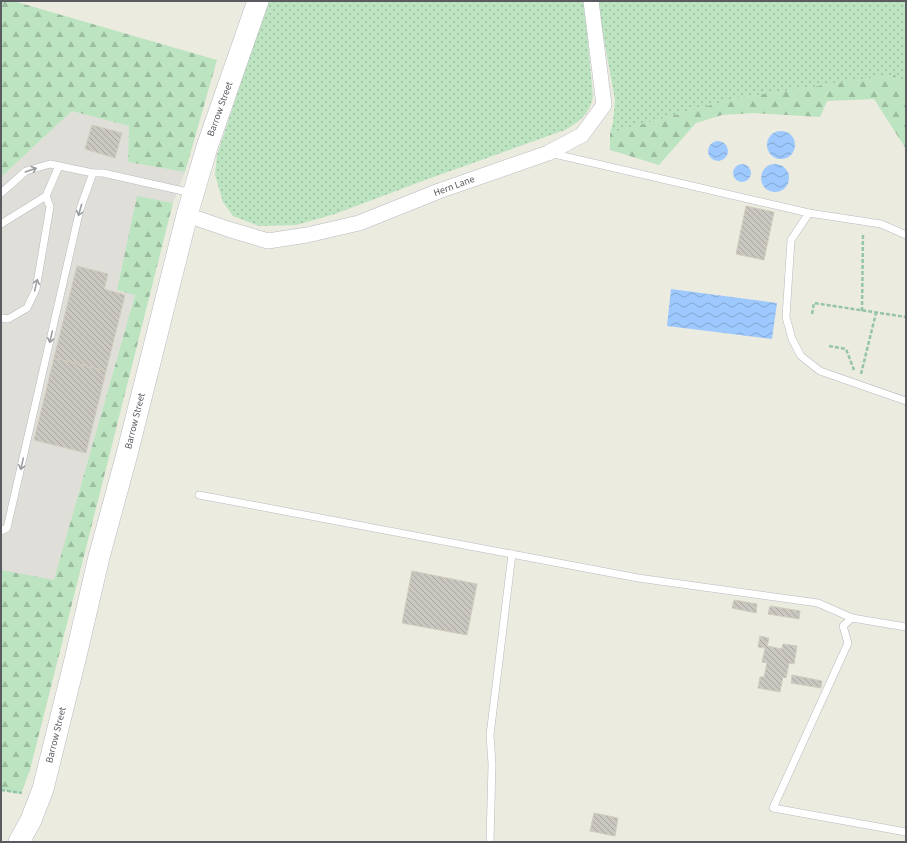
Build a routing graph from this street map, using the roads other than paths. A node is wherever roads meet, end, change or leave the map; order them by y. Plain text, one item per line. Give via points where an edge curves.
1 (258, 1) edge
2 (591, 1) edge
3 (548, 153) junction
4 (59, 166) junction
5 (93, 173) junction
6 (193, 193) junction
7 (1, 194) edge
8 (46, 196) junction
9 (809, 213) junction
10 (186, 215) junction
11 (1, 224) edge
12 (906, 235) edge
13 (1, 318) edge
14 (906, 401) edge
15 (199, 495) dead end
16 (1, 531) edge
17 (512, 554) junction
18 (852, 618) junction
19 (906, 627) edge
20 (906, 832) edge
21 (18, 842) edge
22 (490, 842) edge

1 - 6 main road, Barrow Street
2 - 3 street, Hern Lane via 604,104 582,135
3 - 9 lane
3 - 10 street, Hern Lane via 439,191 359,223 307,235 268,241
4 - 5 lane
7 -> 4 lane via 26,171 50,164
4 - 8 lane
5 - 6 lane
5 -> 16 lane via 80,209 7,528
6 - 10 main road, Barrow Street
8 - 11 lane
13 -> 8 lane via 8,319 27,308 36,289 50,207
9 - 12 lane via 881,224
9 - 14 lane via 791,240 786,317 792,339 802,356 820,371
10 - 21 main road, Barrow Street via 43,789 31,820
15 - 17 lane
17 - 18 lane via 638,578 818,603
17 - 22 lane via 490,735
18 - 19 lane
18 - 20 lane via 844,626 848,643 773,808

